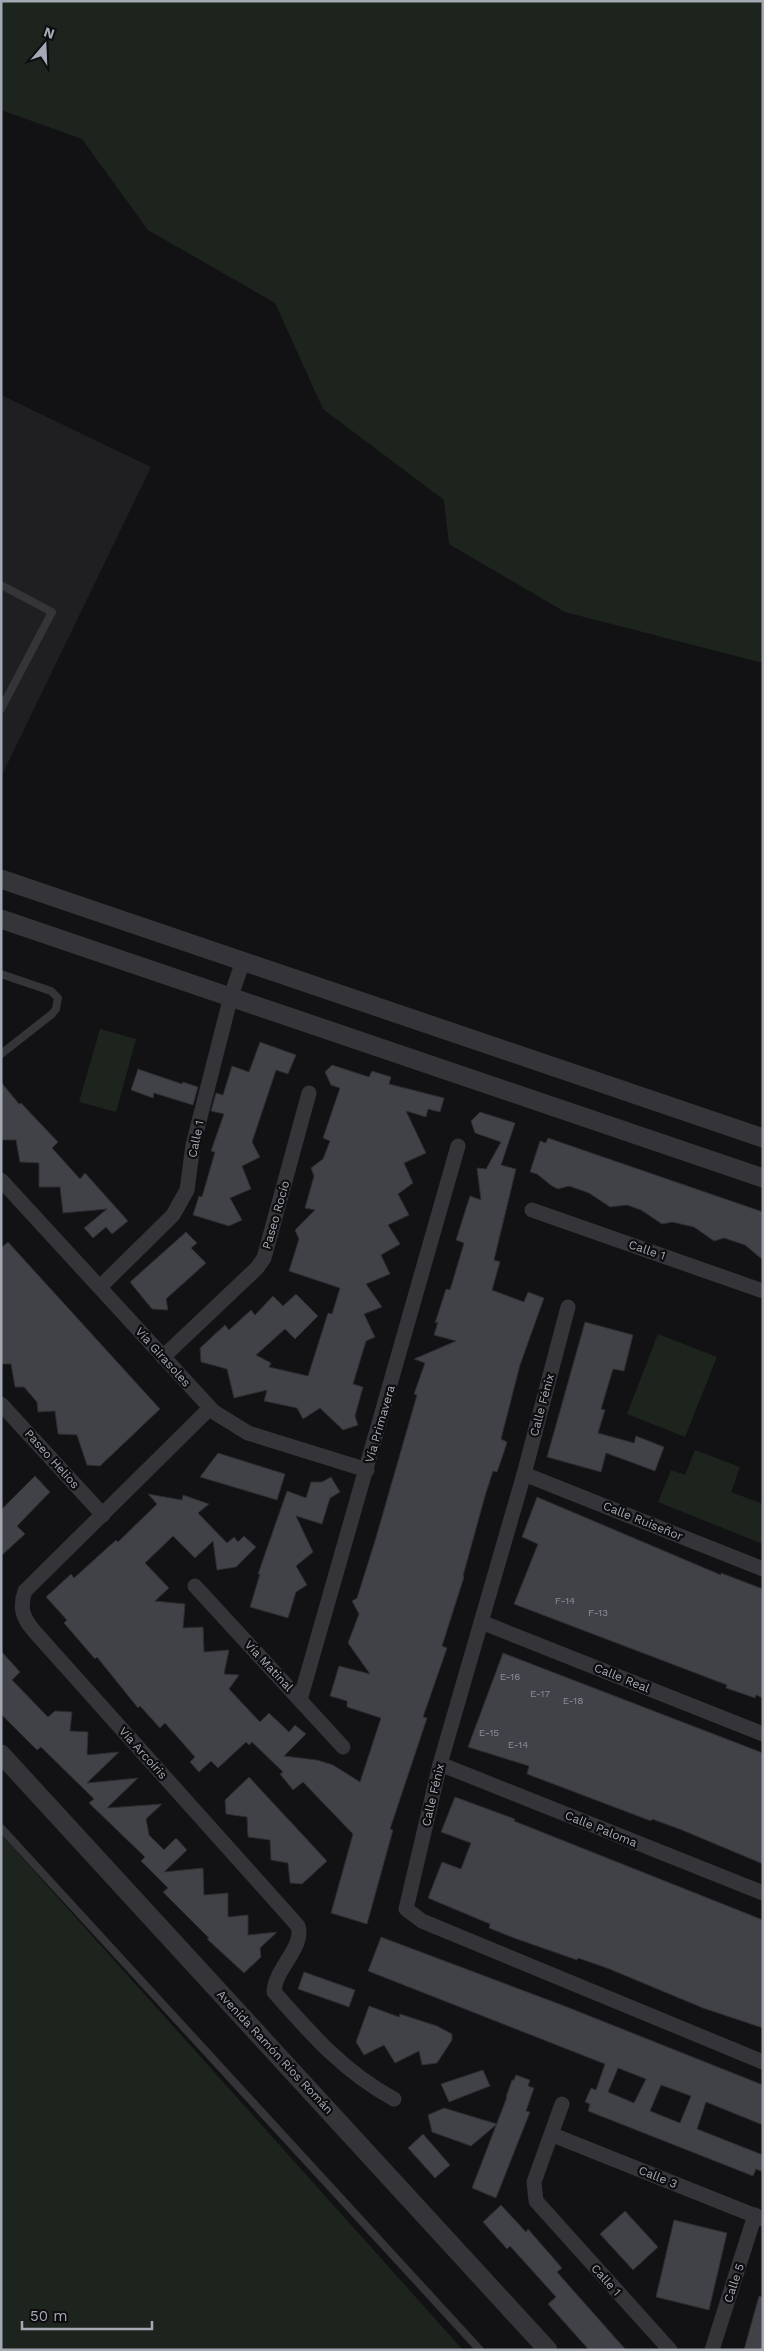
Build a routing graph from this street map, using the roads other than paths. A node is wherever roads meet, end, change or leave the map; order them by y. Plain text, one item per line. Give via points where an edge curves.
1 (1, 585) edge
2 (1, 709) edge
3 (1, 879) edge
4 (1, 919) edge
5 (243, 961) junction
6 (1, 974) edge
7 (231, 996) junction
8 (1, 1054) edge
9 (309, 1093) dead end
10 (763, 1138) edge
11 (458, 1146) dead end
12 (763, 1178) edge
13 (1, 1180) edge
14 (532, 1210) dead end
15 (100, 1287) junction
16 (763, 1291) edge
17 (568, 1307) dead end
18 (163, 1357) junction
19 (1, 1404) edge
20 (210, 1408) junction
21 (367, 1470) junction
22 (524, 1474) junction
23 (103, 1515) junction
24 (763, 1569) edge
25 (195, 1586) dead end
26 (482, 1622) junction
27 (300, 1700) junction
28 (763, 1734) edge
29 (343, 1746) dead end
30 (1, 1754) edge
31 (440, 1764) junction
32 (1, 1828) edge
33 (763, 1893) edge
34 (763, 2062) edge
35 (394, 2099) dead end
36 (562, 2104) dead end
37 (553, 2134) junction
38 (759, 2217) edge
39 (480, 2350) edge
40 (548, 2350) edge
41 (670, 2350) edge
42 (712, 2350) edge

1 - 2 lane via 52,612
3 - 5 street
4 - 7 street
5 - 7 street, Calle 1
5 - 10 street
6 - 8 lane via 51,990 58,998 52,1014
7 - 12 street
7 - 15 street, Calle 1 via 194,1145 187,1190 173,1215
9 - 18 street, Paseo Rocío via 264,1258
11 - 21 street, Vía Primavera
13 - 15 street, Vía Girasoles
14 - 16 street, Calle 1
15 - 18 street, Vía Girasoles
17 - 22 street, Calle Fénix
18 - 20 street, Vía Girasoles
19 - 23 street, Paseo Helios
20 - 21 street, Vía Girasoles via 248,1432
20 - 23 street, Vía Arcoíris
21 - 27 street, Vía Primavera
22 - 24 street, Calle Ruiseñor
22 - 26 street, Calle Fénix
23 - 35 street, Vía Arcoíris via 25,1591 21,1610 25,1620 298,1926 296,1946 279,1970 274,1992 318,2042 357,2076
25 - 27 street, Vía Matinal
26 - 28 street, Calle Real
26 - 31 street, Calle Fénix
27 - 29 street, Vía Matinal
30 - 40 street, Avenida Ramón Ríos Román
31 - 33 street, Calle Paloma
31 - 34 street, Calle Fénix via 406,1909 422,1921
32 - 39 lane
36 - 37 street
37 - 38 street, Calle 3
37 - 41 street, Calle 1 via 534,2182 536,2201
38 - 42 street, Calle 5

